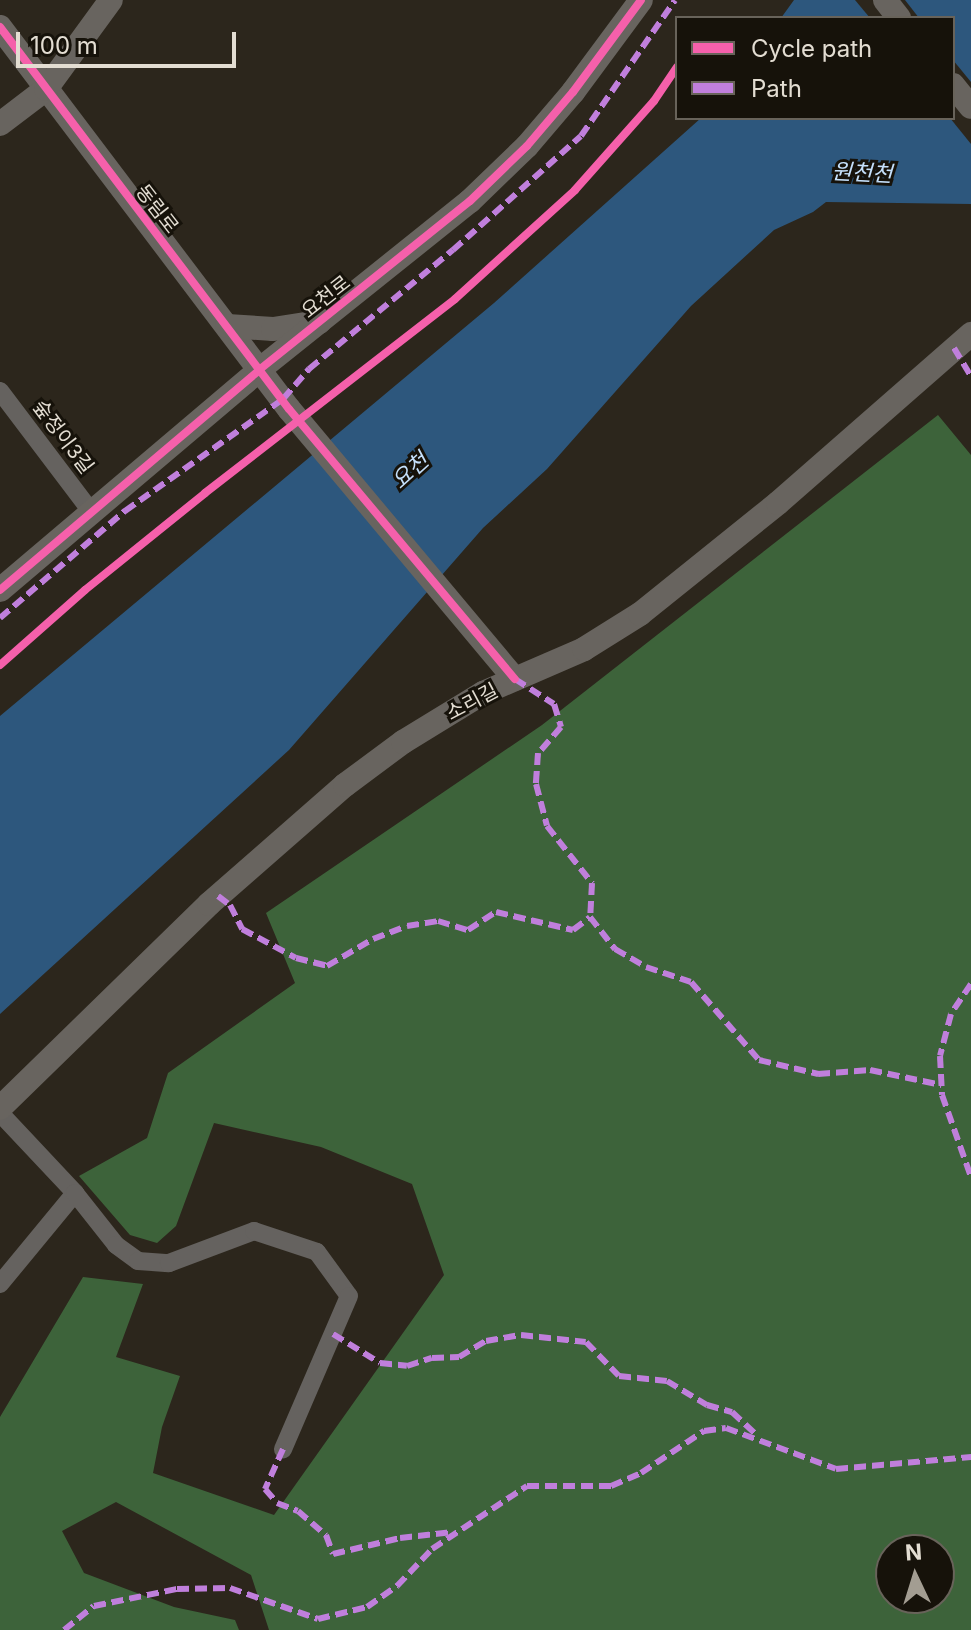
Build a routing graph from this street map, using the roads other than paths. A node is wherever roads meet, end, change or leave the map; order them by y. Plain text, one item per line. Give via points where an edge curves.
1 (111, 0) edge
2 (641, 0) edge
3 (885, 0) edge
4 (897, 16) edge
5 (0, 27) edge
6 (955, 87) edge
7 (46, 89) junction
8 (971, 107) edge
9 (0, 124) edge
10 (321, 322) junction
11 (227, 326) junction
12 (971, 334) edge
13 (259, 370) junction
14 (0, 391) edge
15 (90, 510) junction
16 (0, 590) edge
17 (515, 679) junction
18 (0, 1110) edge
19 (75, 1193) junction
20 (0, 1284) edge
21 (283, 1449) dead end

1 - 7 street
2 - 10 street, 요천로 via 527,146 470,201
3 - 4 street
5 - 7 street, 동림로
6 - 8 street
7 - 9 street
7 - 11 street, 동림로
10 - 11 street via 273,329
10 - 13 street, 요천로
11 - 13 street, 동림로
12 - 17 street, 소리길 via 778,503 640,614 584,649
13 - 15 street, 요천로
13 - 17 street, 동림로
14 - 15 street, 숲정이3길
15 - 16 street, 요천로
17 - 18 street, 소리길 via 447,715 345,785 209,904
18 - 19 street
19 - 20 street
19 - 21 street via 116,1245 138,1261 169,1263 254,1231 317,1252 349,1296

